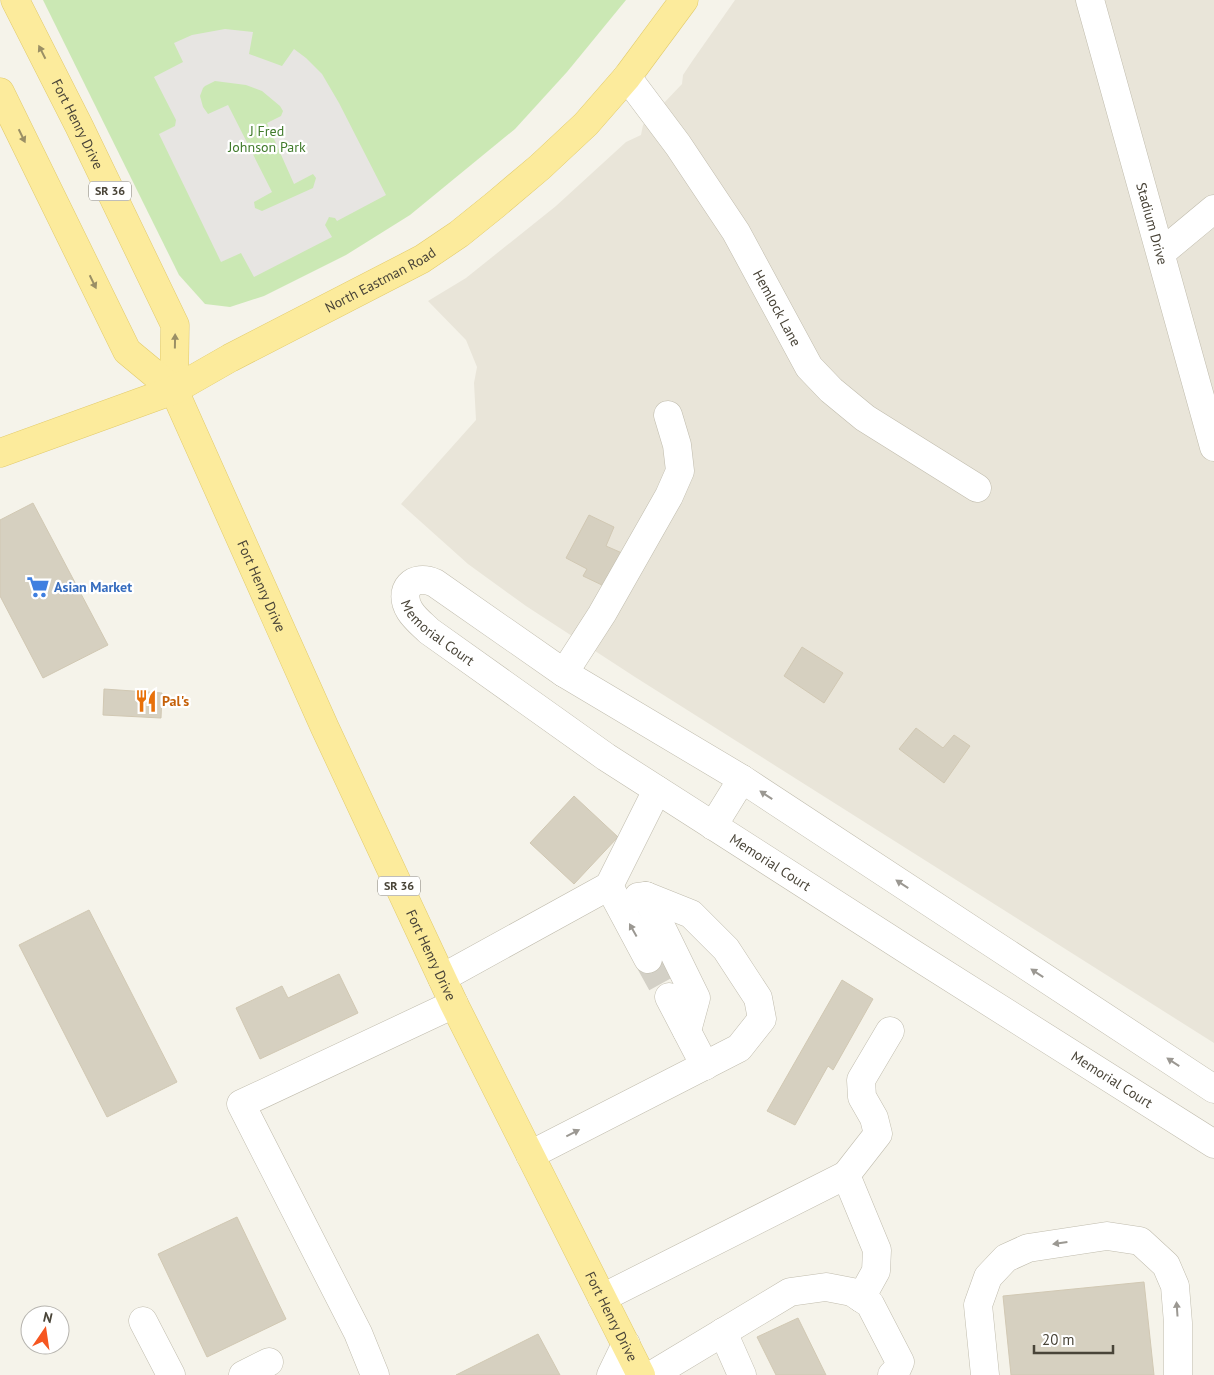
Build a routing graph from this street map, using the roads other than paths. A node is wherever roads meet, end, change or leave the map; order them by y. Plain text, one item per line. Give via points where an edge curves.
1 (16, 0) edge
2 (684, 0) edge
3 (1090, 0) edge
4 (627, 78) junction
5 (0, 92) edge
6 (1214, 209) edge
7 (1161, 253) junction
8 (174, 390) junction
9 (668, 415) dead end
10 (1214, 447) edge
11 (0, 452) edge
12 (977, 488) dead end
13 (564, 673) junction
14 (742, 779) junction
15 (657, 790) junction
16 (713, 826) junction
17 (613, 893) junction
18 (646, 896) junction
19 (648, 959) tunnel mouth
20 (442, 978) junction
21 (669, 997) tunnel mouth
22 (454, 1004) junction
23 (687, 1031) junction
24 (890, 1031) dead end
25 (705, 1066) junction
26 (1214, 1089) edge
27 (1214, 1144) edge
28 (530, 1155) junction
29 (846, 1175) junction
30 (602, 1298) junction
31 (861, 1298) junction
32 (143, 1321) dead end
33 (723, 1332) junction
34 (626, 1344) junction
35 (269, 1362) dead end
36 (171, 1375) edge
37 (242, 1375) edge
38 (376, 1375) edge
39 (611, 1375) edge
40 (641, 1375) edge
41 (652, 1375) edge
42 (742, 1375) edge
43 (892, 1375) edge
44 (985, 1375) edge
45 (1178, 1375) edge

8 -> 1 main road, Fort Henry Drive / SR 36 via 175,325
2 - 4 main road, North Eastman Road
3 - 7 street, Stadium Drive
4 - 8 main road, North Eastman Road via 586,124 540,167 422,260
4 - 12 street, Hemlock Lane via 678,145 736,232 810,367 831,390 865,418
5 -> 8 main road, Fort Henry Drive / SR 36 via 127,351
6 - 7 street
7 - 10 street, Stadium Drive
8 - 11 main road, North Eastman Road
8 - 20 main road, Fort Henry Drive / SR 36 via 325,728
9 - 13 street via 677,445 680,471 602,614
13 - 14 street, Memorial Court
13 - 15 street, Memorial Court via 435,583 418,579 406,589 409,610 429,631
14 - 16 street
26 -> 14 street, Memorial Court
15 - 16 street, Memorial Court
15 - 17 street
16 - 27 street, Memorial Court
17 - 18 street
19 -> 17 street
17 - 20 street
18 - 23 street via 696,998
18 - 25 street via 692,914 726,949 758,998 762,1019 739,1048
20 - 22 main road, Fort Henry Drive / SR 36
21 - 23 street
22 - 28 main road, Fort Henry Drive / SR 36
22 - 38 street via 241,1104 358,1333
23 - 25 street
24 - 29 street via 861,1080 862,1096 874,1118 878,1134
28 -> 25 street
28 - 30 main road, Fort Henry Drive / SR 36
29 - 30 street
29 - 31 street via 877,1250 876,1271
30 - 34 main road, Fort Henry Drive / SR 36
31 - 33 street via 852,1292 826,1287 790,1292
31 - 43 street via 870,1304 900,1362
32 - 36 street
33 - 41 street
33 - 42 street
34 - 39 street
34 - 40 main road, Fort Henry Drive / SR 36
35 - 37 street
45 -> 44 street via 1175,1286 1166,1265 1140,1241 1108,1236 1028,1248 1006,1258 988,1277 978,1305

